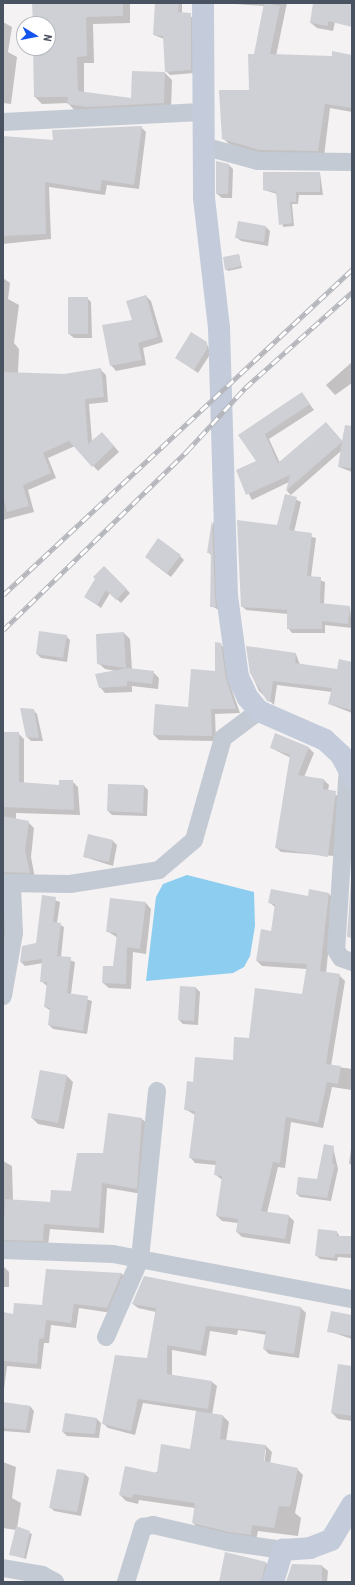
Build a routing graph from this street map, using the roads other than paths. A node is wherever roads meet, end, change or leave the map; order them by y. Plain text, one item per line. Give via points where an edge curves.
1 (203, 3) edge
2 (201, 112) junction
3 (3, 122) edge
4 (203, 146) junction
5 (352, 162) edge
6 (259, 711) junction
7 (348, 761) edge
8 (3, 882) edge
9 (352, 962) edge
10 (3, 996) edge
11 (158, 1091) dead end
12 (3, 1250) edge
13 (140, 1259) junction
14 (352, 1299) edge
15 (106, 1337) dead end
16 (352, 1505) edge
17 (283, 1550) junction
18 (3, 1568) edge
19 (54, 1582) edge
20 (126, 1582) edge
21 (273, 1582) edge

1 - 2 main road
2 - 3 street
2 - 4 main road
4 - 5 street via 258,161
4 - 6 main road via 204,198 219,328 227,596 238,677 248,698
6 - 7 main road via 325,740
6 - 8 street via 223,738 194,840 159,870 70,884
7 - 9 street via 336,950 341,958
8 - 10 street via 12,886 14,933
11 - 13 street
12 - 13 street via 113,1254
13 - 14 street
13 - 15 street
16 - 17 main road via 331,1540 310,1548
17 - 20 street via 143,1527
17 - 21 main road
18 - 19 street via 42,1575

